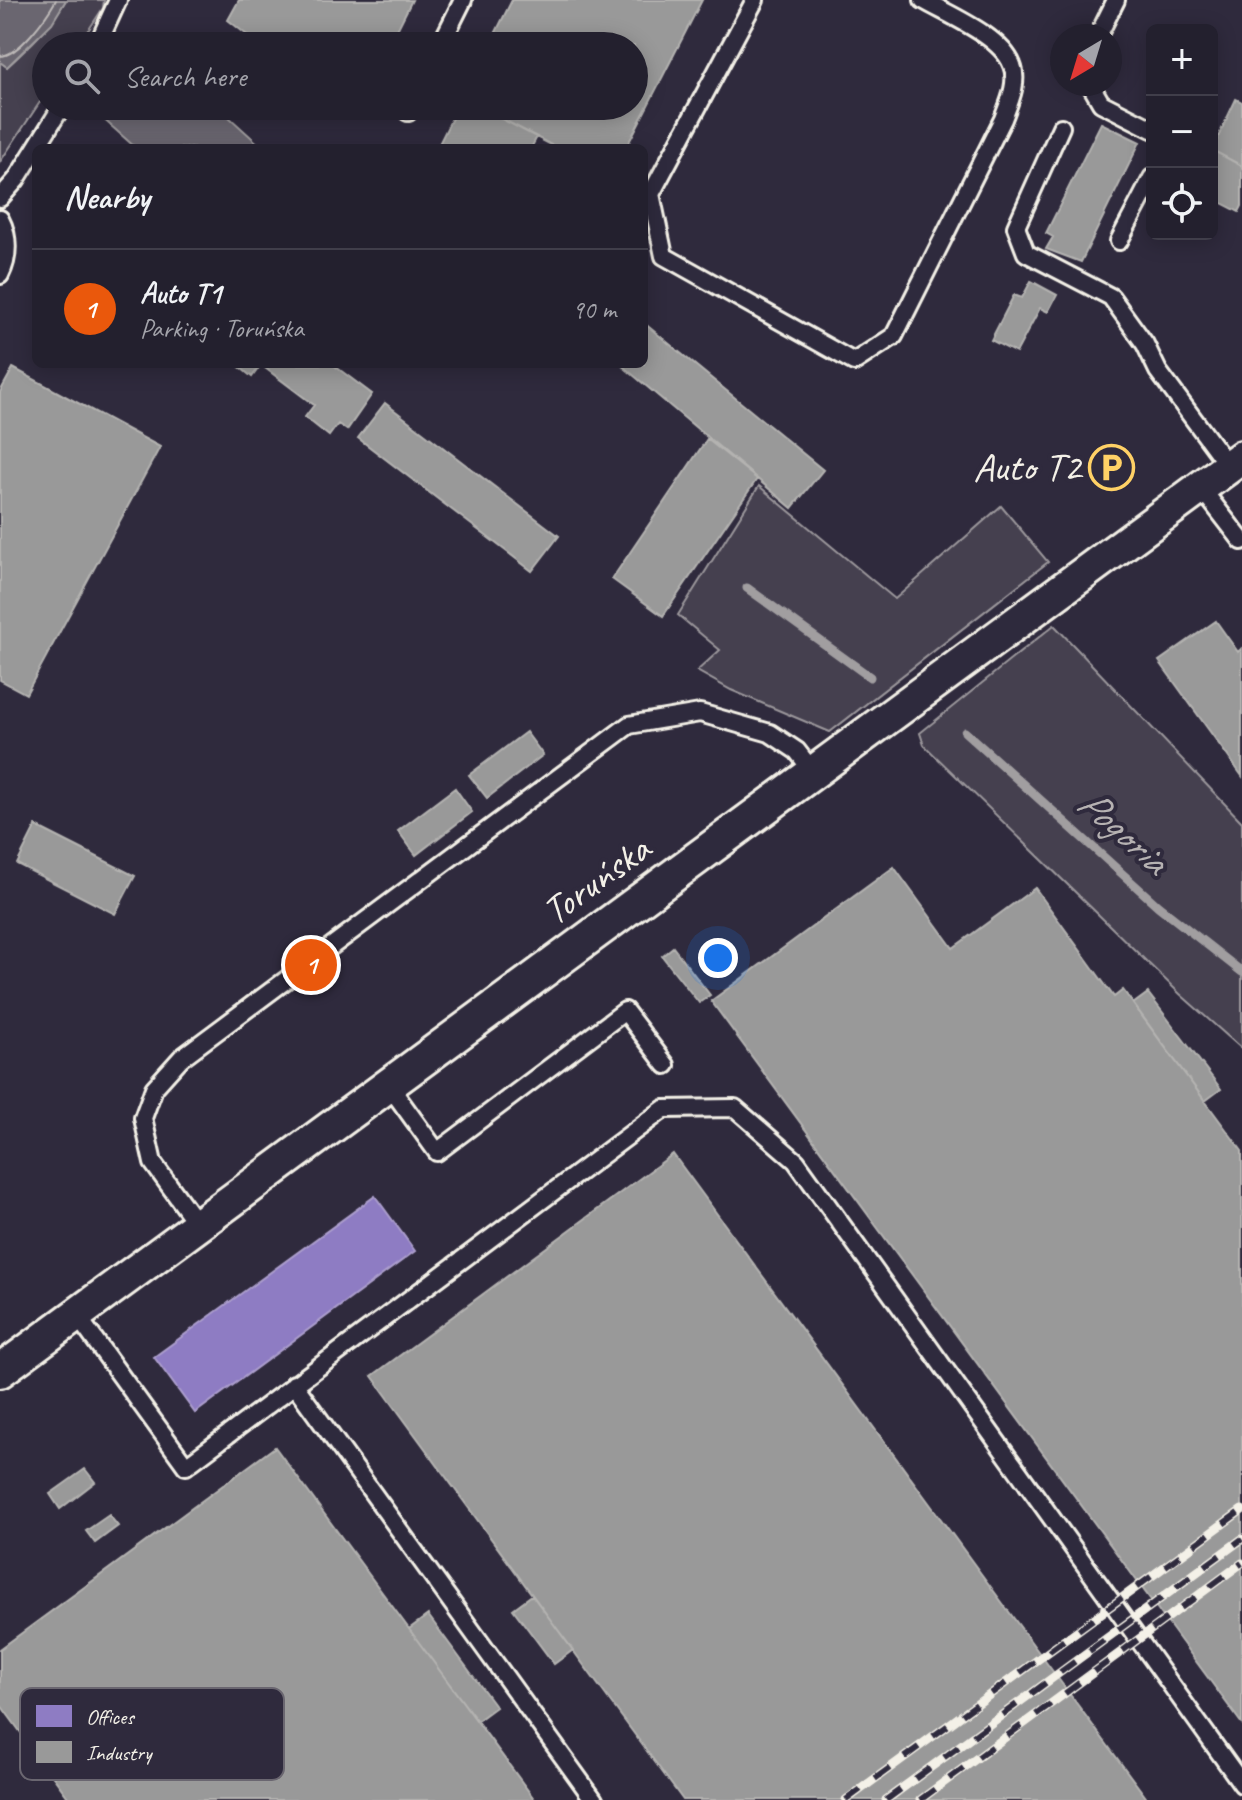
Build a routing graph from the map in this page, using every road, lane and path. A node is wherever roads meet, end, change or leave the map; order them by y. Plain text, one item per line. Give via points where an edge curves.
1 (118, 0) edge
2 (463, 0) edge
3 (755, 0) edge
4 (923, 0) edge
5 (1116, 0) edge
6 (1104, 24) edge
7 (103, 32) edge
8 (447, 32) edge
9 (1097, 96) edge
10 (53, 120) edge
11 (1146, 126) edge
12 (1061, 127) dead end
13 (38, 144) edge
14 (32, 154) edge
15 (1146, 189) edge
16 (0, 198) edge
17 (0, 219) edge
18 (1119, 241) dead end
19 (0, 275) edge
20 (1236, 462) edge
21 (1201, 488) junction
22 (1242, 541) edge
23 (814, 773) junction
24 (666, 1065) dead end
25 (388, 1084) junction
26 (198, 1225) junction
27 (76, 1314) junction
28 (0, 1371) edge
29 (294, 1384) junction
30 (1242, 1784) edge
31 (594, 1800) edge

1 - 7 lane
2 - 8 lane
3 - 4 lane via 651,194 664,256 854,362 894,336 1013,92 1013,66 998,45
5 - 6 lane
9 - 11 lane
10 - 13 lane
12 - 20 lane via 1016,227 1026,253 1111,297 1158,371
14 - 16 lane
15 - 18 lane
17 - 19 lane via 7,262
20 - 21 street, Toruńska
21 - 22 lane
21 - 23 street, Toruńska
23 - 25 street, Toruńska
23 - 26 lane via 797,751 770,733 700,713 629,725 181,1058 154,1088 143,1118 153,1163
24 - 25 lane via 625,1011 437,1152
25 - 26 street, Toruńska
26 - 27 street, Toruńska
27 - 28 street, Toruńska
27 - 29 lane via 186,1466
29 - 30 lane via 664,1109 735,1108 796,1161
29 - 31 lane

